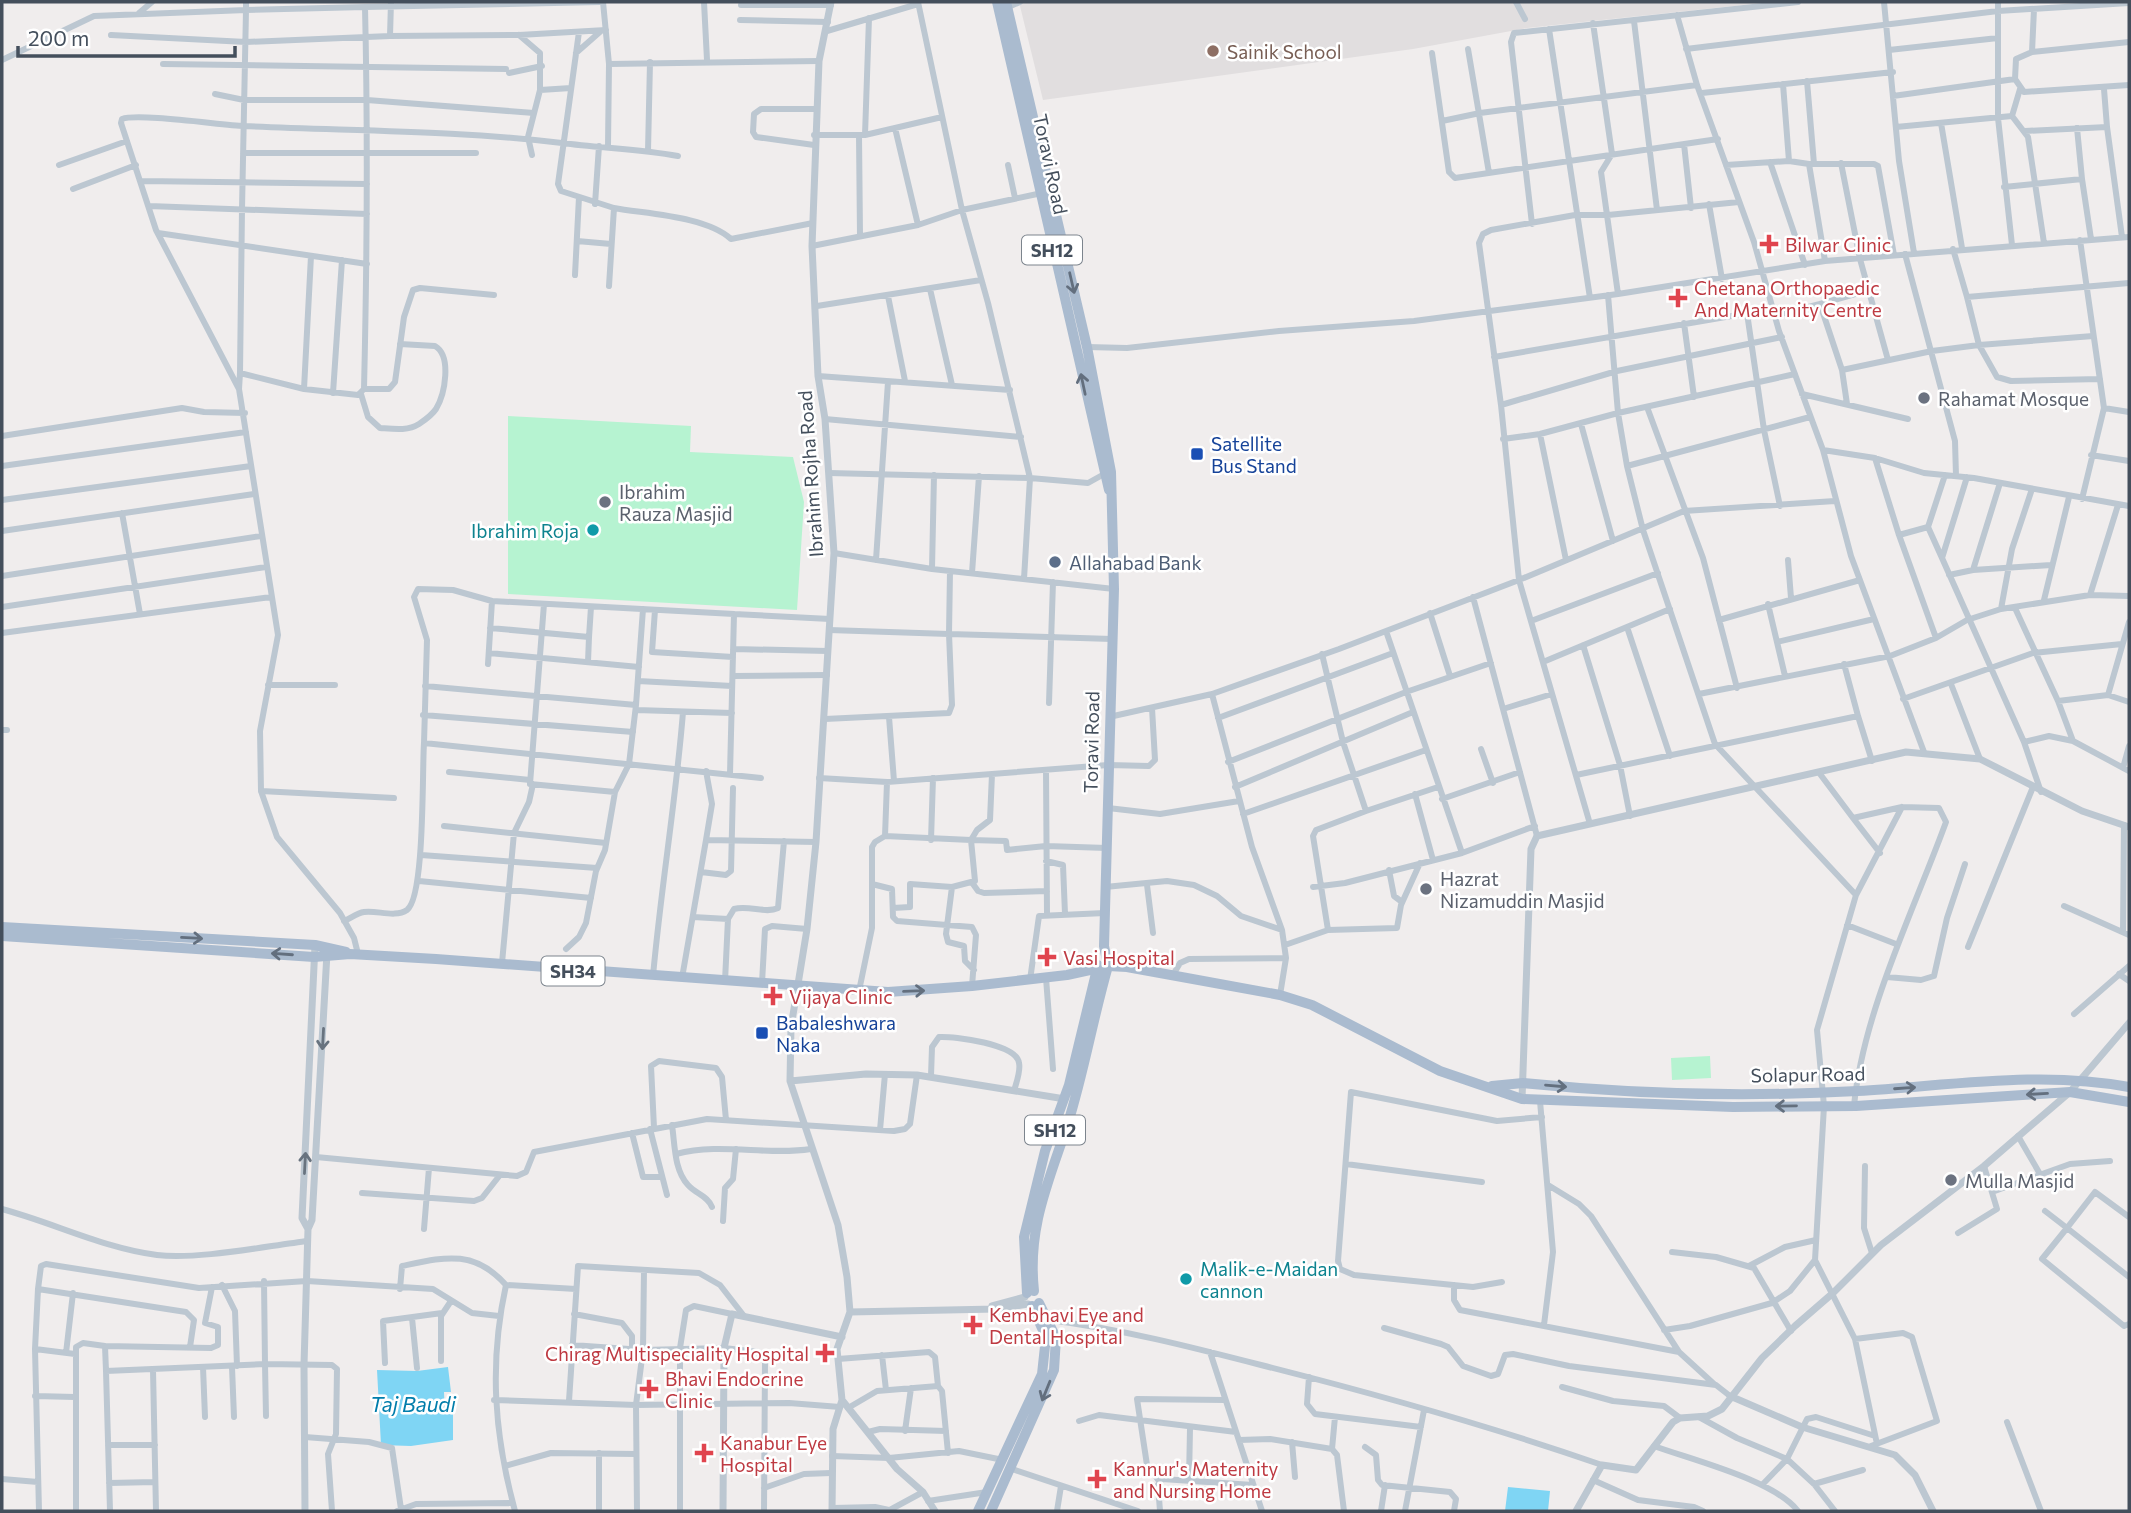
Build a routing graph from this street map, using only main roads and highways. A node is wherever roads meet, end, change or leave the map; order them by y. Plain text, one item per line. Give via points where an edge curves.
1 (1003, 6) edge
2 (1045, 193) junction
3 (1107, 473) junction
4 (2, 927) edge
5 (2, 936) edge
6 (112, 938) junction
7 (328, 951) junction
8 (1102, 967) junction
9 (1488, 1087) junction
10 (2129, 1087) edge
11 (2129, 1101) edge
12 (1031, 1299) junction
13 (978, 1511) edge
14 (991, 1511) edge

1 - 2 main road, Toravi Road / SH12
3 -> 2 main road, Toravi Road / SH12
2 -> 3 main road, Toravi Road / SH12 via 1087,347
3 - 8 main road, Toravi Road / SH12 via 1112,497 1114,589
4 - 6 main road, SH34
5 - 6 main road, SH34
6 -> 7 main road, SH34 via 315,945
7 -> 6 main road, SH34 via 314,957
7 -> 8 main road, SH34 via 859,991 972,986
8 - 9 main road, Solapur Road via 1280,995 1312,1006 1440,1072
8 - 12 main road, SH12 via 1071,1112 1039,1211 1031,1259
8 - 12 main road, SH12 via 1065,1099 1045,1151 1024,1237
9 -> 10 main road, Solapur Road via 1523,1083 1734,1092 1856,1091 2081,1079
11 -> 9 main road, Solapur Road via 2070,1093 1854,1106 1566,1103 1522,1099
12 - 13 main road, SH12 via 1046,1337 1046,1358
12 -> 14 main road, SH12 via 1049,1320 1056,1338 1055,1370

